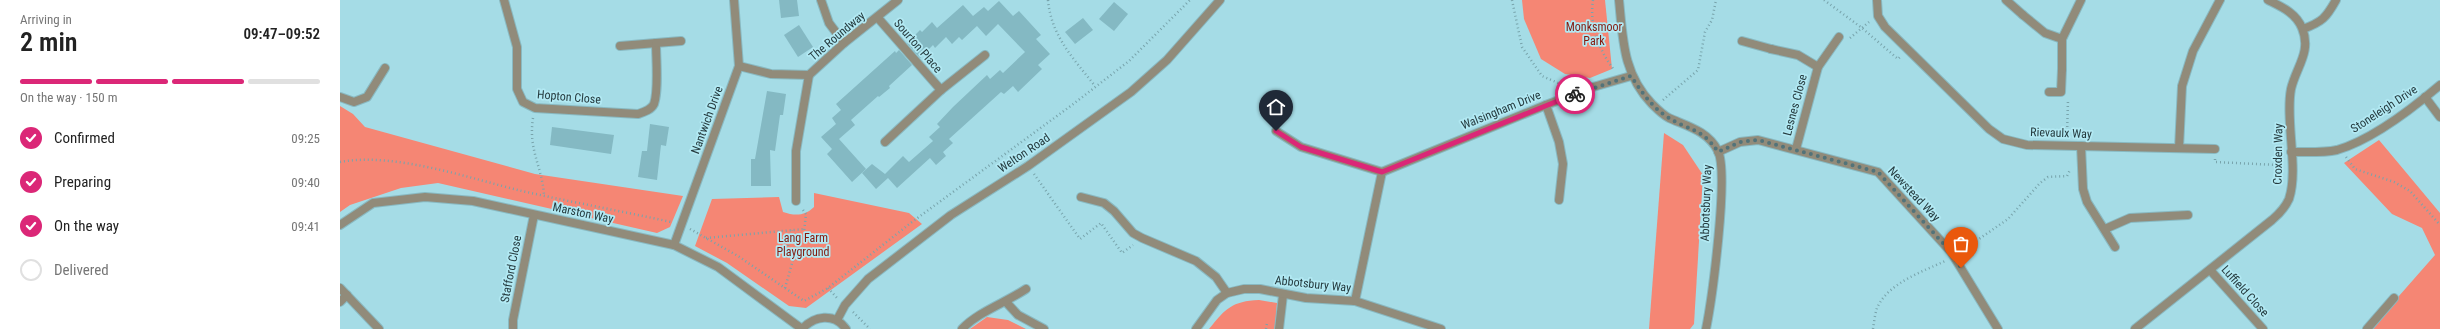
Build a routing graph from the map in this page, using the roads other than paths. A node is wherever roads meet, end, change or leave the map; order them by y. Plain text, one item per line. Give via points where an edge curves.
1 (504, 0) edge
2 (734, 0) edge
3 (821, 0) edge
4 (898, 0) edge
5 (1220, 0) edge
6 (1619, 0) edge
7 (1878, 0) edge
8 (2006, 0) edge
9 (2081, 0) edge
10 (2220, 0) edge
11 (2268, 0) edge
12 (2336, 0) edge
13 (878, 18) junction
14 (2303, 29) junction
15 (1839, 37) road end
16 (2062, 39) junction
17 (681, 41) dead end
18 (1742, 41) dead end
19 (656, 43) junction
20 (844, 43) junction
21 (620, 46) dead end
22 (985, 55) dead end
23 (739, 66) junction
24 (1818, 67) junction
25 (385, 68) dead end
26 (809, 75) junction
27 (1631, 76) junction
28 (2440, 85) edge
29 (941, 90) junction
30 (2049, 92) dead end
31 (2425, 97) junction
32 (340, 98) edge
33 (1546, 105) junction
34 (2440, 117) edge
35 (1276, 131) dead end
36 (885, 142) dead end
37 (2081, 146) junction
38 (2179, 148) junction
39 (1796, 149) junction
40 (2215, 149) road end
41 (1718, 152) junction
42 (2291, 152) junction
43 (1382, 172) junction
44 (1081, 197) dead end
45 (1559, 200) dead end
46 (796, 201) road end
47 (534, 214) junction
48 (2188, 215) dead end
49 (340, 225) edge
50 (2105, 229) junction
51 (674, 245) junction
52 (2115, 247) dead end
53 (2210, 270) junction
54 (340, 288) edge
55 (1026, 289) dead end
56 (1227, 293) junction
57 (347, 295) junction
58 (1283, 295) junction
59 (2394, 298) dead end
60 (1355, 301) junction
61 (340, 302) edge
62 (1006, 302) junction
63 (837, 320) junction
64 (379, 329) edge
65 (513, 329) edge
66 (802, 329) edge
67 (846, 329) edge
68 (962, 329) edge
69 (1044, 329) edge
70 (1196, 329) edge
71 (1279, 329) edge
72 (1441, 329) edge
73 (1706, 329) edge
74 (1998, 329) edge
75 (2135, 329) edge
76 (2263, 329) edge
77 (2367, 329) edge

1 - 19 street, Hopton Close via 517,47 517,89 523,102 535,108 638,114 648,111 654,104
2 - 23 street, Nantwich Drive
3 - 20 street via 829,23
4 - 13 street, The Roundway
5 - 63 street, Welton Road via 1167,60 1131,92 1028,166 951,215 868,279 845,305
6 - 27 street, Abbotsbury Way via 1623,42
7 - 37 street, Rievaulx Way via 1878,16 1885,27 1989,129 2003,139 2027,145
8 - 16 street via 2045,33
9 - 16 street
10 - 38 street via 2193,51 2182,86
11 - 14 street via 2297,18
12 - 14 street via 2327,16 2319,23
13 - 20 street, The Roundway
13 - 29 street, Sourton Place
14 - 42 street, Croxden Way via 2306,48 2291,89
15 - 24 street, Lesnes Close
16 - 30 street via 2061,92
17 - 19 street
18 - 24 street, Lesnes Close via 1798,55
19 - 21 street
20 - 26 street, The Roundway
22 - 29 street, Sourton Place
23 - 26 street, The Roundway via 770,74
23 - 51 street, Nantwich Drive
24 - 39 street, Lesnes Close
25 - 32 street via 367,97 354,102
26 - 46 street via 796,151
27 - 33 street, Walsingham Drive
27 - 41 street, Abbotsbury Way via 1642,94 1666,117 1696,130 1710,140
28 - 31 street, Stoneleigh Drive
29 - 36 street, Sourton Place
31 - 34 street
31 - 42 street, Stoneleigh Drive via 2360,141 2339,149
33 - 43 street, Walsingham Drive
33 - 45 street via 1559,142 1563,164
35 - 43 street via 1301,147
37 - 38 street, Rievaulx Way
37 - 50 street via 2085,195
38 - 40 street, Rievaulx Way
39 - 41 street, Newstead Way via 1758,140 1740,142
39 - 74 street, Newstead Way via 1878,172 1954,256
41 - 73 street, Abbotsbury Way via 1721,175 1719,217
42 - 53 street, Croxden Way via 2289,198 2281,212
43 - 60 street
44 - 56 street via 1104,203 1133,233 1196,261 1216,277
47 - 49 street, Marston Way via 473,201 424,197 373,203
47 - 51 street, Marston Way
47 - 65 street, Stafford Close
48 - 50 street via 2130,218
50 - 52 street
51 - 66 street, Marston Way via 718,267
53 - 75 street, Croxden Way
53 - 76 street, Luffield Close
54 - 57 street
55 - 62 street
56 - 58 street, Abbotsbury Way via 1260,289
56 - 70 street via 1217,300
57 - 61 street
57 - 64 street
58 - 60 street, Abbotsbury Way
58 - 71 street
59 - 77 street
60 - 72 street, Abbotsbury Way
62 - 68 street via 971,319
62 - 69 street via 1018,315
63 - 66 street via 818,318
63 - 67 street

